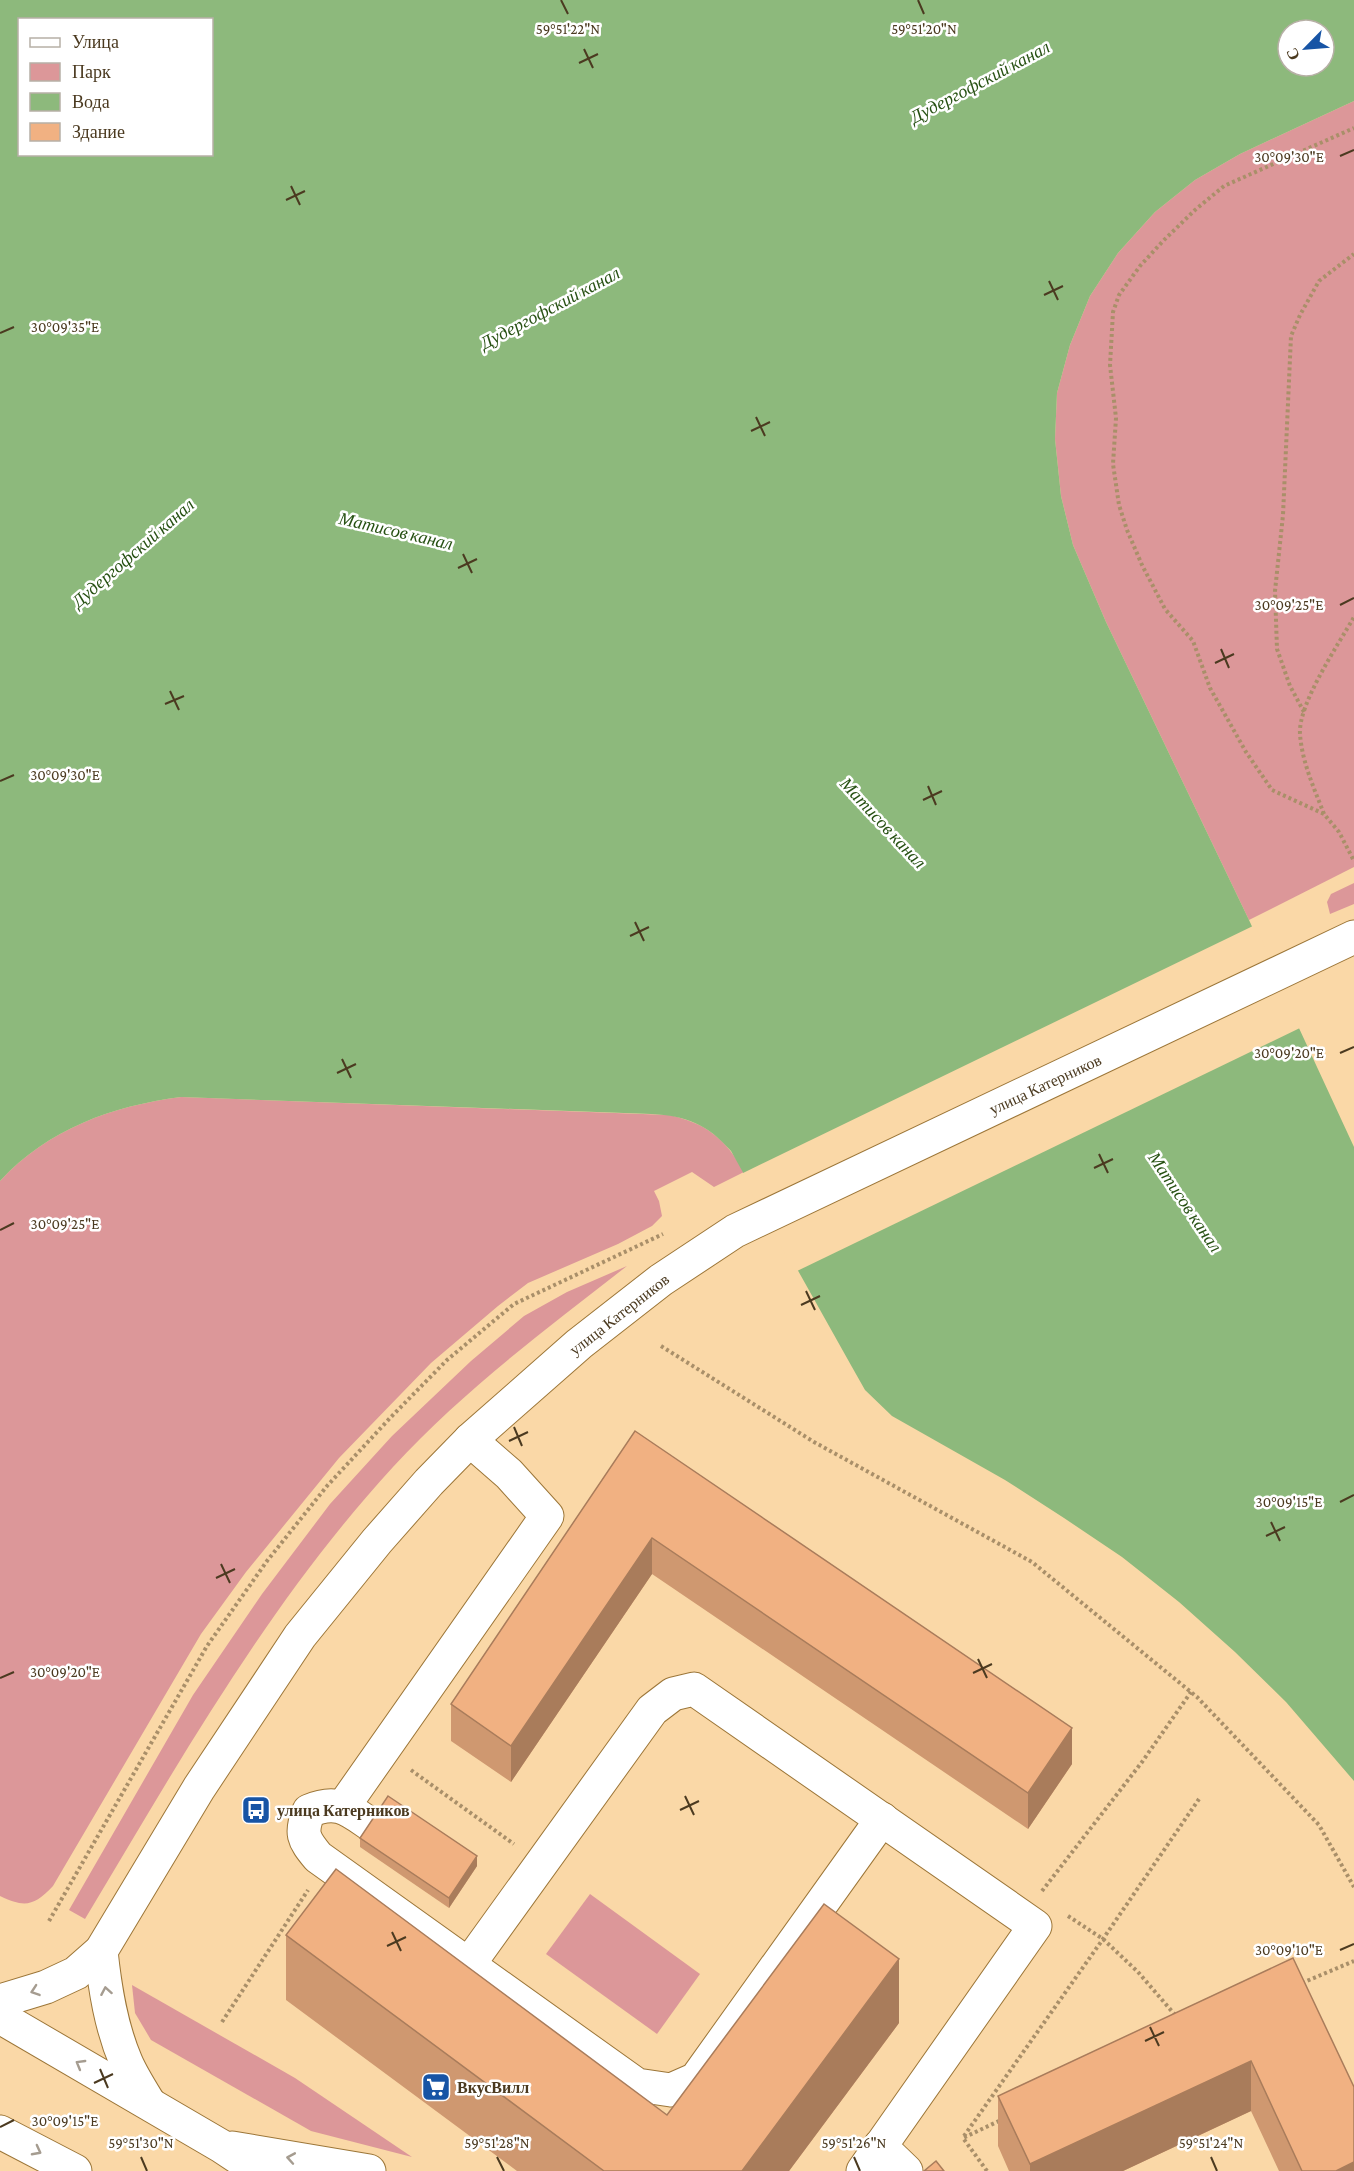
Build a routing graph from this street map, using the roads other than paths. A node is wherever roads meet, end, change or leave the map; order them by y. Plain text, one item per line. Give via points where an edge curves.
1 (1354, 937) edge
2 (470, 1440) junction
3 (343, 1807) junction
4 (882, 1819) junction
5 (374, 1827) edge
6 (101, 1951) junction
7 (469, 1964) junction
8 (0, 2001) edge
9 (0, 2017) edge
10 (149, 2103) junction
11 (0, 2132) edge
12 (221, 2146) junction
13 (871, 2158) edge
14 (75, 2171) edge
15 (259, 2171) edge
16 (369, 2171) edge
17 (906, 2171) edge

1 - 2 street, улица Катерников via 735,1231 661,1280 606,1323
2 - 3 street via 509,1474 547,1516
2 - 6 street, улица Катерников via 377,1541 300,1636 199,1788
3 - 5 street
3 - 7 street via 324,1804 309,1811 303,1827 306,1842 318,1857
4 - 7 street via 696,2079 671,2090 637,2085
4 - 7 street via 694,1689 673,1694 652,1710
4 - 13 street via 1035,1926
6 -> 8 street, улица Катерников via 76,1973 46,1988
10 -> 6 street via 126,2062 114,2028
10 -> 9 street
10 - 12 street
11 -> 14 street
12 - 15 street
16 -> 12 street
13 - 17 street

